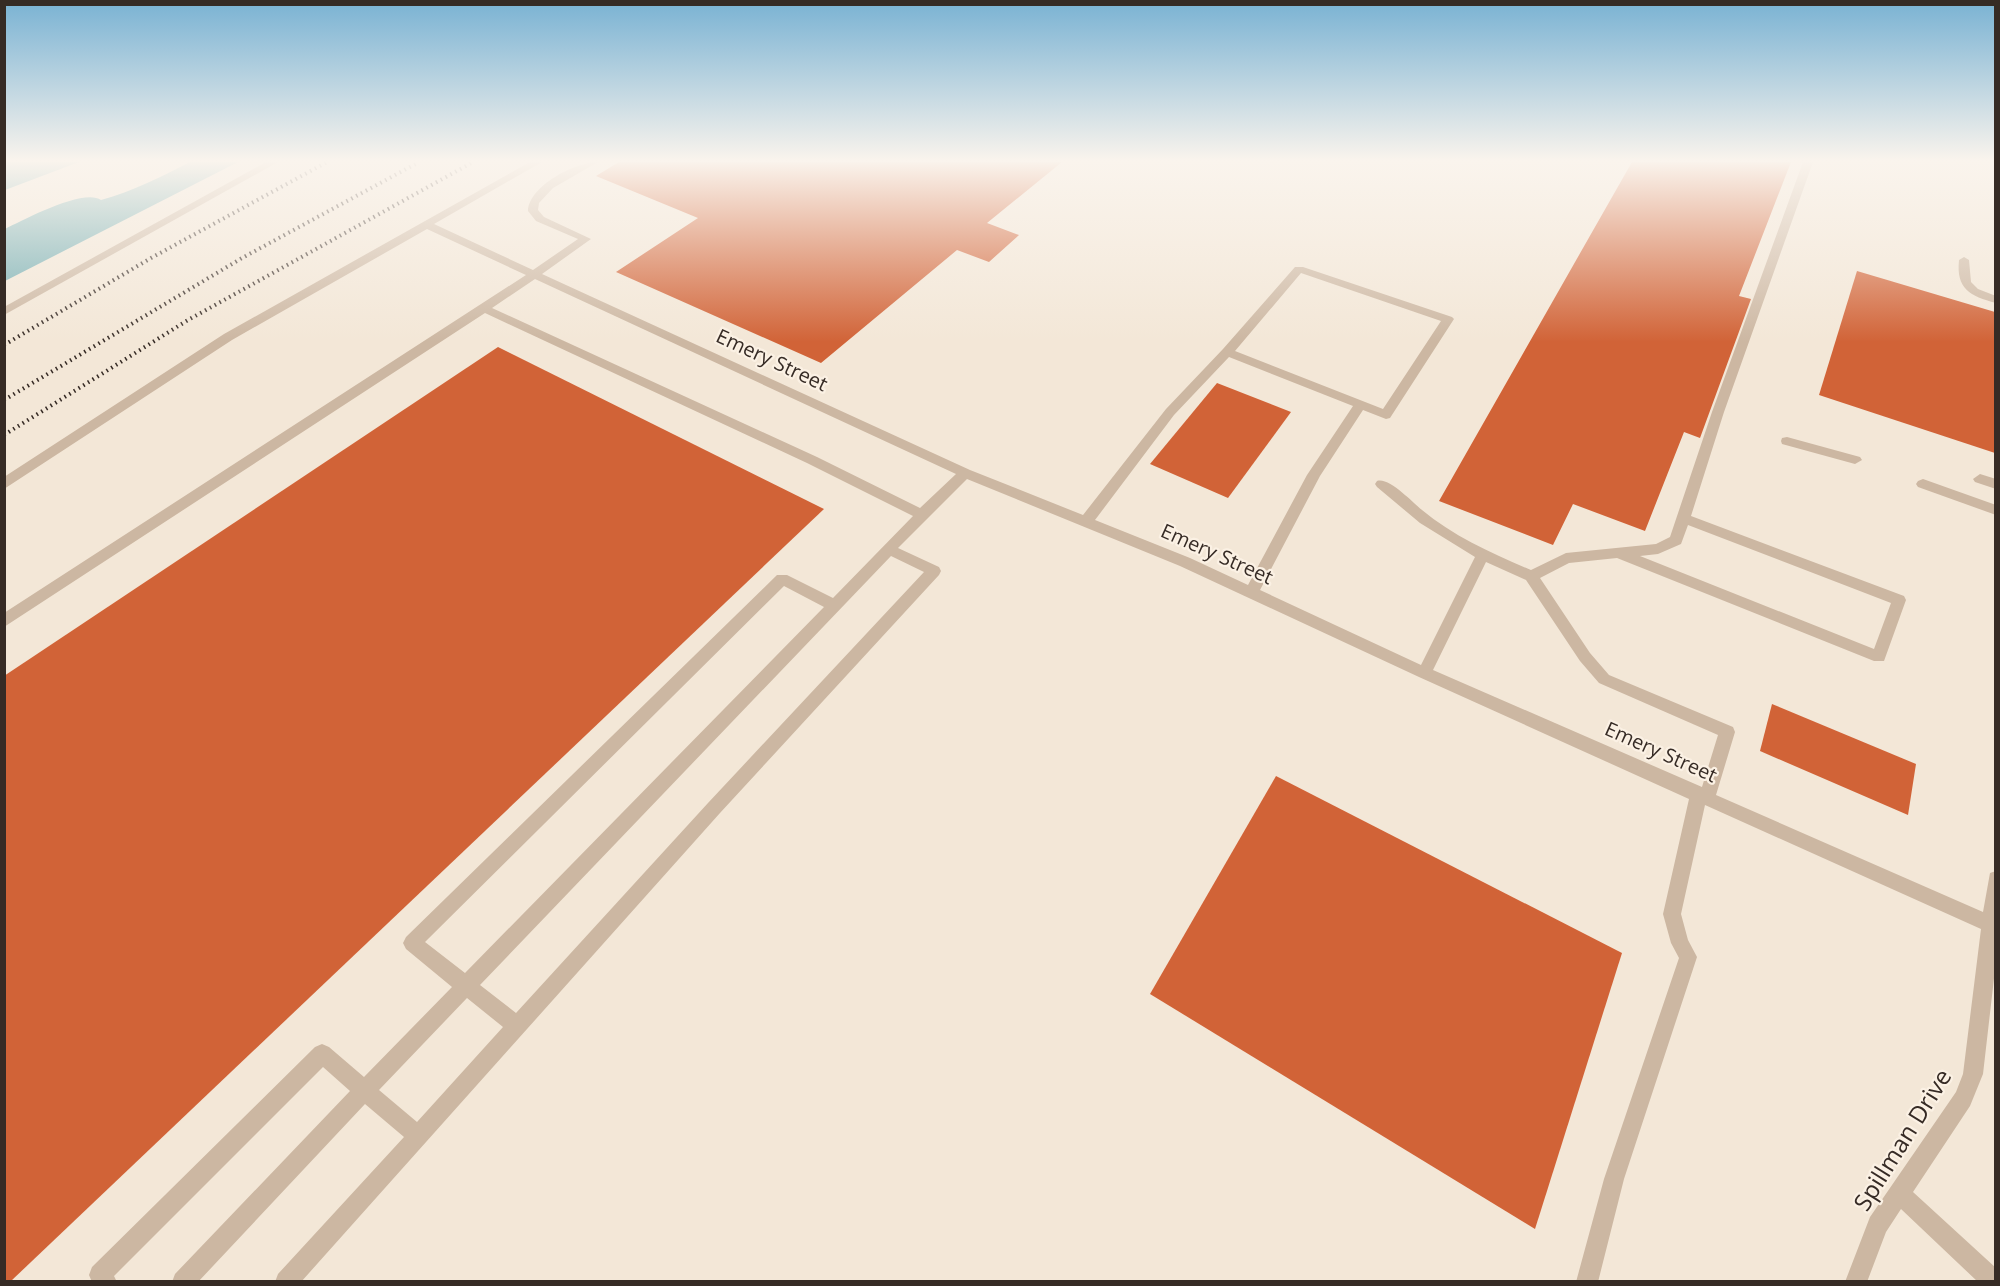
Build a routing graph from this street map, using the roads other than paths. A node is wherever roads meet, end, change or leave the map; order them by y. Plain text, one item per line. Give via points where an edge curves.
1 (165, 222) edge
2 (432, 222) edge
3 (550, 222) edge
4 (1787, 222) edge
5 (427, 225) junction
6 (1964, 260) dead end
7 (534, 275) junction
8 (1995, 300) edge
9 (484, 308) junction
10 (4, 312) edge
11 (1227, 352) junction
12 (1360, 405) junction
13 (1787, 441) dead end
14 (1855, 460) dead end
15 (965, 473) junction
16 (1980, 479) dead end
17 (4, 484) edge
18 (1382, 484) dead end
19 (1923, 484) dead end
20 (1995, 484) edge
21 (1995, 510) edge
22 (922, 514) junction
23 (1683, 518) junction
24 (1086, 522) junction
25 (888, 549) junction
26 (1618, 553) junction
27 (1483, 555) junction
28 (1530, 576) junction
29 (1251, 593) junction
30 (834, 605) junction
31 (4, 621) edge
32 (1424, 673) junction
33 (1703, 795) junction
34 (1995, 879) edge
35 (1994, 925) edge
36 (466, 986) junction
37 (517, 1026) junction
38 (365, 1090) junction
39 (418, 1136) junction
40 (1899, 1193) junction
41 (106, 1281) edge
42 (183, 1281) edge
43 (286, 1281) edge
44 (1587, 1281) edge
45 (1856, 1281) edge
46 (1995, 1281) edge

1 - 10 street
2 - 5 street
3 - 7 street via 586,239
4 - 23 street
5 - 7 street, Emery Street
5 - 17 street via 228,337
6 - 8 street via 1965,284
7 - 9 street
7 - 15 street, Emery Street
9 - 22 street
9 - 31 street
11 - 12 street
11 - 12 street via 1299,268 1448,319 1386,415
11 - 24 street via 1156,428
12 - 29 street via 1314,476
13 - 14 street
15 - 22 street
15 - 24 street, Emery Street
16 - 20 street
18 - 27 street via 1425,520
19 - 21 street
22 - 25 street
23 - 26 street via 1676,540 1658,549
23 - 26 street via 1899,600 1879,657
24 - 29 street, Emery Street
25 - 30 street
25 - 37 street via 934,571
26 - 28 street via 1566,558
27 - 28 street
27 - 32 street
28 - 33 street via 1604,679 1727,732
29 - 32 street, Emery Street
30 - 36 street
30 - 36 street via 782,579 412,943
32 - 33 street, Emery Street
33 - 35 street, Emery Street
33 - 44 street via 1672,914 1688,957 1614,1179
34 - 35 street, Spillman Drive
35 - 40 street, Spillman Drive via 1973,1074 1963,1099
36 - 37 street
36 - 38 street
37 - 39 street
38 - 39 street
38 - 41 street via 322,1054 100,1275
38 - 42 street
39 - 43 street
40 - 45 street, Spillman Drive via 1878,1225
40 - 46 street

